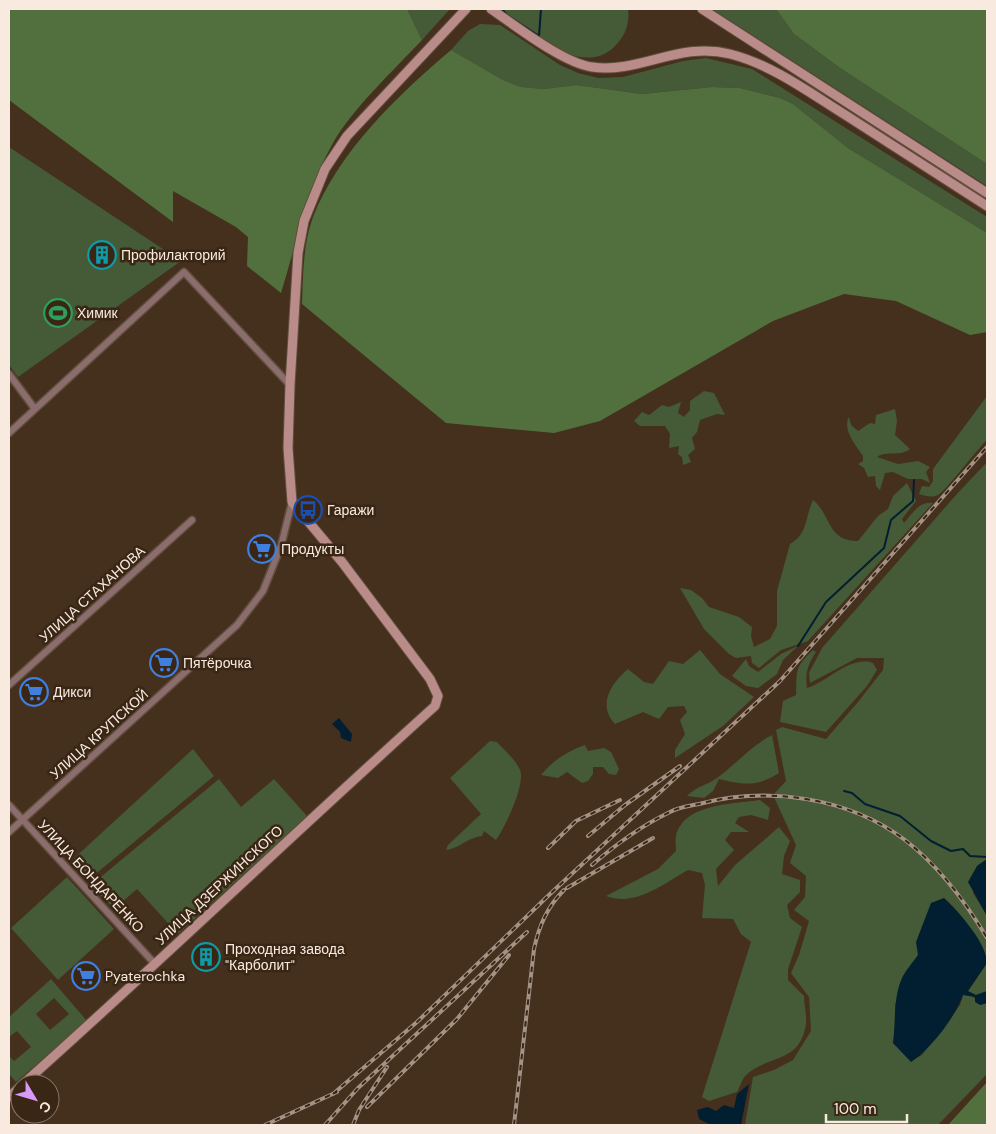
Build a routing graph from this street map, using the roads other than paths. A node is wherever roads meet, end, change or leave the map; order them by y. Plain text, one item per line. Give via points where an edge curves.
1 (466, 9) edge
2 (491, 9) edge
3 (702, 9) edge
4 (987, 193) edge
5 (987, 206) edge
6 (9, 374) edge
7 (290, 385) junction
8 (36, 409) junction
9 (9, 433) edge
10 (292, 502) junction
11 (192, 520) dead end
12 (9, 686) edge
13 (9, 805) edge
14 (23, 820) junction
15 (9, 832) edge
16 (155, 964) junction
17 (34, 1074) edge

1 - 7 main road via 346,136 325,169 304,221 298,253
2 - 5 main road via 563,56 586,66 619,67 668,54 704,50 754,62 794,83
3 - 4 main road
6 - 8 street
7 - 8 street via 184,272
7 - 10 main road via 288,448
8 - 9 street
10 - 14 street, УЛИЦА КРУПСКОЙ via 281,546 266,584 260,597 237,625
10 - 16 main road, УЛИЦА ДЗЕРЖИНСКОГО via 342,562 430,679 438,696 435,706
11 - 12 street, УЛИЦА СТАХАНОВА
13 - 14 street, УЛИЦА БОНДАРЕНКО
14 - 15 street, УЛИЦА КРУПСКОЙ
14 - 16 street, УЛИЦА БОНДАРЕНКО
16 - 17 main road, УЛИЦА ДЗЕРЖИНСКОГО

